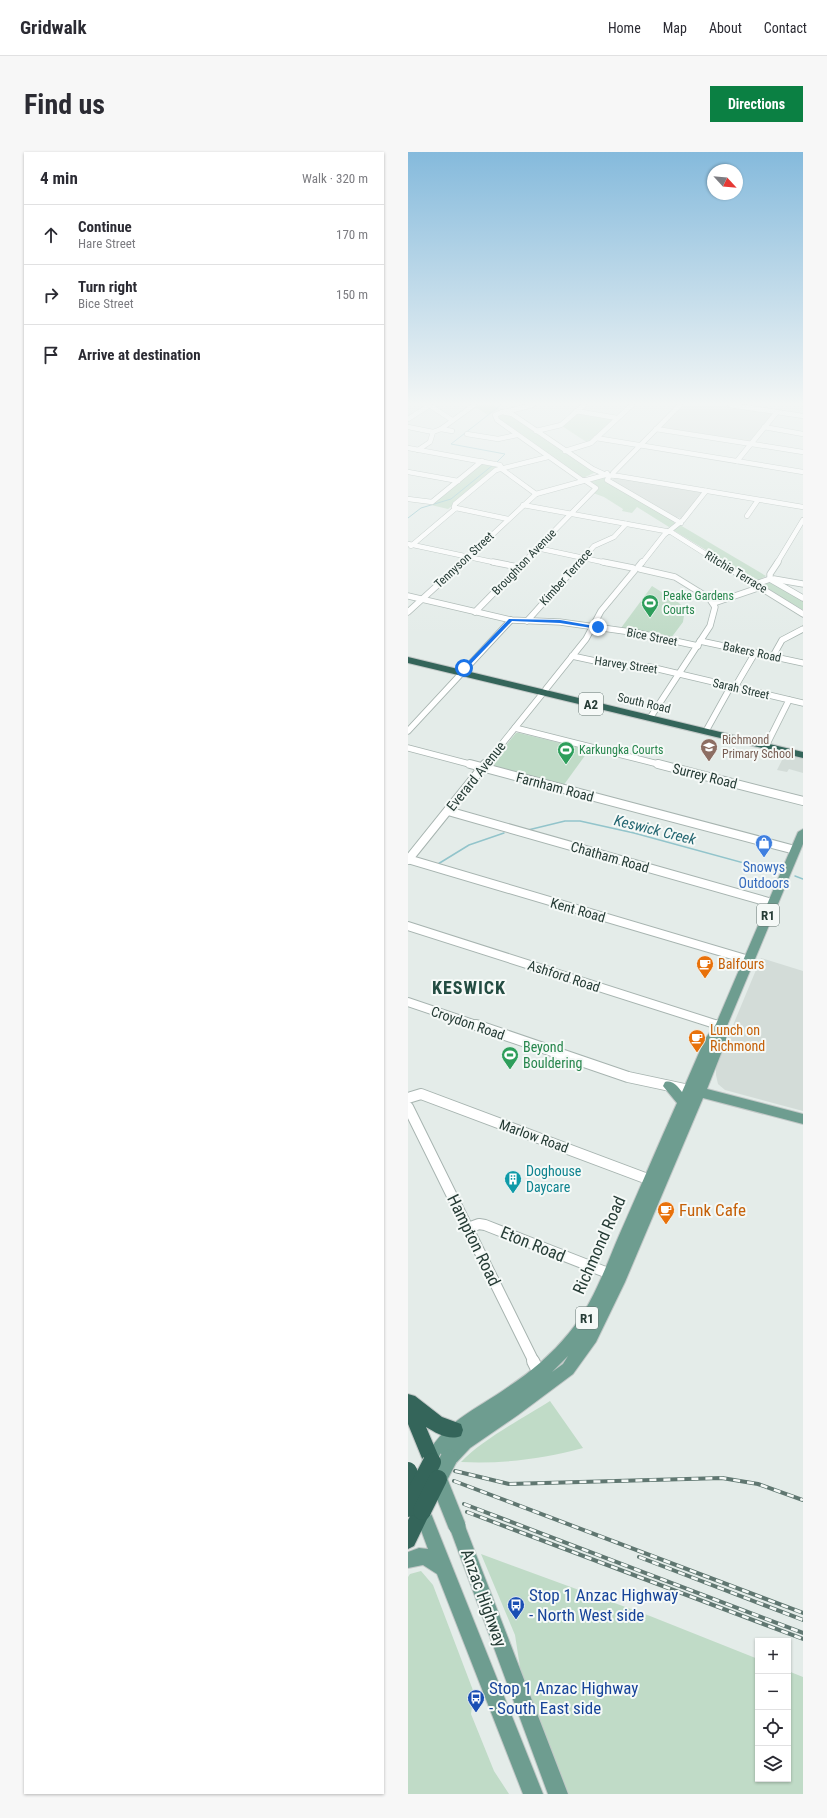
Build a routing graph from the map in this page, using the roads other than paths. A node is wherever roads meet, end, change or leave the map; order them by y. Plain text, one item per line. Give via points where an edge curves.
1 (458, 481) edge
2 (482, 482) edge
3 (520, 482) edge
4 (578, 482) edge
5 (586, 482) edge
6 (610, 482) edge
7 (649, 482) edge
8 (706, 491) junction
9 (536, 494) junction
10 (408, 500) edge
11 (758, 500) junction
12 (523, 505) junction
13 (803, 507) edge
14 (456, 508) junction
15 (571, 514) junction
16 (747, 516) dead end
17 (508, 519) junction
18 (803, 520) edge
19 (681, 523) junction
20 (626, 524) junction
21 (668, 532) junction
22 (410, 546) edge
23 (537, 548) junction
24 (468, 556) junction
25 (583, 558) junction
26 (518, 567) junction
27 (637, 568) junction
28 (770, 578) junction
29 (803, 584) edge
30 (758, 585) junction
31 (408, 596) edge
32 (803, 598) edge
33 (421, 599) junction
34 (714, 603) junction
35 (408, 612) edge
36 (475, 612) junction
37 (803, 614) edge
38 (511, 620) junction
39 (527, 621) junction
40 (593, 626) junction
41 (803, 629) edge
42 (699, 644) junction
43 (755, 653) junction
44 (408, 656) edge
45 (572, 656) junction
46 (773, 656) junction
47 (408, 660) edge
48 (803, 663) edge
49 (462, 672) junction
50 (679, 674) junction
51 (733, 687) junction
52 (531, 690) junction
53 (545, 691) junction
54 (789, 700) junction
55 (803, 703) edge
56 (533, 706) junction
57 (652, 716) junction
58 (515, 728) junction
59 (707, 729) junction
60 (408, 731) edge
61 (768, 742) junction
62 (408, 748) edge
63 (803, 750) edge
64 (803, 755) edge
65 (482, 768) junction
66 (803, 801) edge
67 (448, 811) junction
68 (803, 832) edge
69 (795, 850) junction
70 (408, 860) edge
71 (772, 903) junction
72 (408, 926) edge
73 (749, 960) junction
74 (408, 1002) edge
75 (721, 1026) junction
76 (706, 1076) junction
77 (669, 1086) joint
78 (717, 1096) junction
79 (692, 1097) junction
80 (408, 1098) edge
81 (408, 1107) edge
82 (803, 1119) edge
83 (655, 1181) junction
84 (468, 1228) junction
85 (615, 1275) junction
86 (543, 1379) junction
87 (408, 1402) edge
88 (455, 1430) junction
89 (438, 1450) junction
90 (432, 1462) junction
91 (408, 1471) edge
92 (438, 1479) junction
93 (416, 1516) edge
94 (408, 1560) edge
95 (443, 1568) junction
96 (533, 1794) edge
97 (558, 1794) edge

1 - 10 street via 434,501 426,503
2 - 14 street via 455,504
3 - 9 street
4 - 9 street, Tennyson Street
5 - 15 street, Broughton Avenue via 596,488
6 - 19 street
7 - 8 street
8 - 11 street
8 - 19 street, Everard Avenue
9 - 12 street, Tennyson Street
11 - 13 street
11 - 16 street
12 - 15 street, Ritchie Terrace
12 - 17 street, Tennyson Street
14 - 17 street
14 - 22 street
15 - 20 street, Ritchie Terrace
15 - 23 street, Broughton Avenue
17 - 24 street, Tennyson Street
18 - 28 street
19 - 21 street, Everard Avenue
20 - 21 street, Ritchie Terrace
20 - 25 street, Kimber Terrace via 614,537 594,546
21 - 27 street, Everard Avenue
21 - 30 street, Ritchie Terrace
22 - 24 street
23 - 25 street
23 - 26 street, Broughton Avenue
24 - 26 street
24 - 33 street, Tennyson Street
25 - 27 street
25 - 39 street, Kimber Terrace
26 - 36 street, Broughton Avenue
27 - 34 street via 675,577
27 - 40 street, Everard Avenue via 601,611
28 - 29 street
28 - 30 street
28 - 32 street
30 - 34 street
30 - 37 street, Ritchie Terrace
31 - 33 street, Bice Street
33 - 35 street, Tennyson Street
33 - 36 street, Bice Street
34 - 42 street via 714,619
36 - 38 street, Bice Street
38 - 39 street, Bice Street
38 - 49 street
39 - 40 street, Bice Street
40 - 42 street, Bice Street
40 - 45 street, Everard Avenue
41 - 46 street via 782,640
42 - 43 street, Bakers Road
42 - 50 street
43 - 46 street, Bakers Road
43 - 51 street
44 - 49 highway, South Road / A2
45 - 50 street, Harvey Street
45 - 53 street, Everard Avenue
46 - 48 street, Bakers Road
47 - 49 highway, South Road / A2
49 - 52 highway, South Road / A2
49 - 53 highway, South Road / A2
49 - 60 street
50 - 51 street, Sarah Street
50 - 57 street
51 - 54 street, Sarah Street
51 - 59 street
52 - 53 highway, South Road / A2
52 - 56 street
53 - 56 street, Everard Avenue
53 - 57 highway, South Road / A2
54 - 55 street, Sarah Street
54 - 61 street
56 - 58 street, Everard Avenue
57 - 59 highway, South Road / A2
58 - 65 street, Everard Avenue
58 - 66 street, Surrey Road
59 - 61 highway, South Road / A2
59 - 64 highway, South Road / A2
61 - 63 highway, South Road / A2
62 - 65 street, Farnham Road
65 - 67 street, Everard Avenue
65 - 69 street, Farnham Road
67 - 70 street, Everard Avenue
67 - 71 street, Chatham Road
68 - 69 main road, Richmond Road / R1
69 - 71 main road, Richmond Road / R1
70 - 73 street, Kent Road
71 - 73 main road, Richmond Road / R1
72 - 75 street, Ashford Road
73 - 75 main road, Richmond Road / R1
74 - 77 street, Croydon Road via 628,1077
75 - 76 main road, Richmond Road / R1 via 720,1041
75 - 79 main road, Richmond Road / R1 via 711,1039
76 - 78 main road
76 - 79 main road, Richmond Road / R1
77 - 79 main road
78 - 79 main road
78 - 82 main road
79 - 83 main road, Richmond Road / R1
80 - 83 street, Marlow Road via 421,1094
81 - 84 street, Hampton Road
83 - 85 main road, Richmond Road / R1
84 - 85 street, Eton Road via 479,1224 485,1225
84 - 86 street, Hampton Road
85 - 86 main road, Richmond Road / R1 via 577,1335
86 - 88 main road, Richmond Road / R1 via 474,1415
86 - 89 main road, Richmond Road / R1 via 513,1410 464,1442
87 - 88 highway via 439,1425
87 - 89 highway, Anzac Highway
88 - 89 main road, Richmond Road / R1
89 - 90 highway, Anzac Highway
89 - 92 main road, Richmond Road / R1, bridge
90 - 92 main road, Anzac Highway, bridge
90 - 93 highway, bridge
91 - 93 highway, Anzac Highway, bridge
92 - 93 highway, R1, bridge
92 - 97 main road, Anzac Highway, bridge
93 - 95 main road, Anzac Highway
94 - 95 main road via 418,1555 427,1557
95 - 96 main road, Anzac Highway

